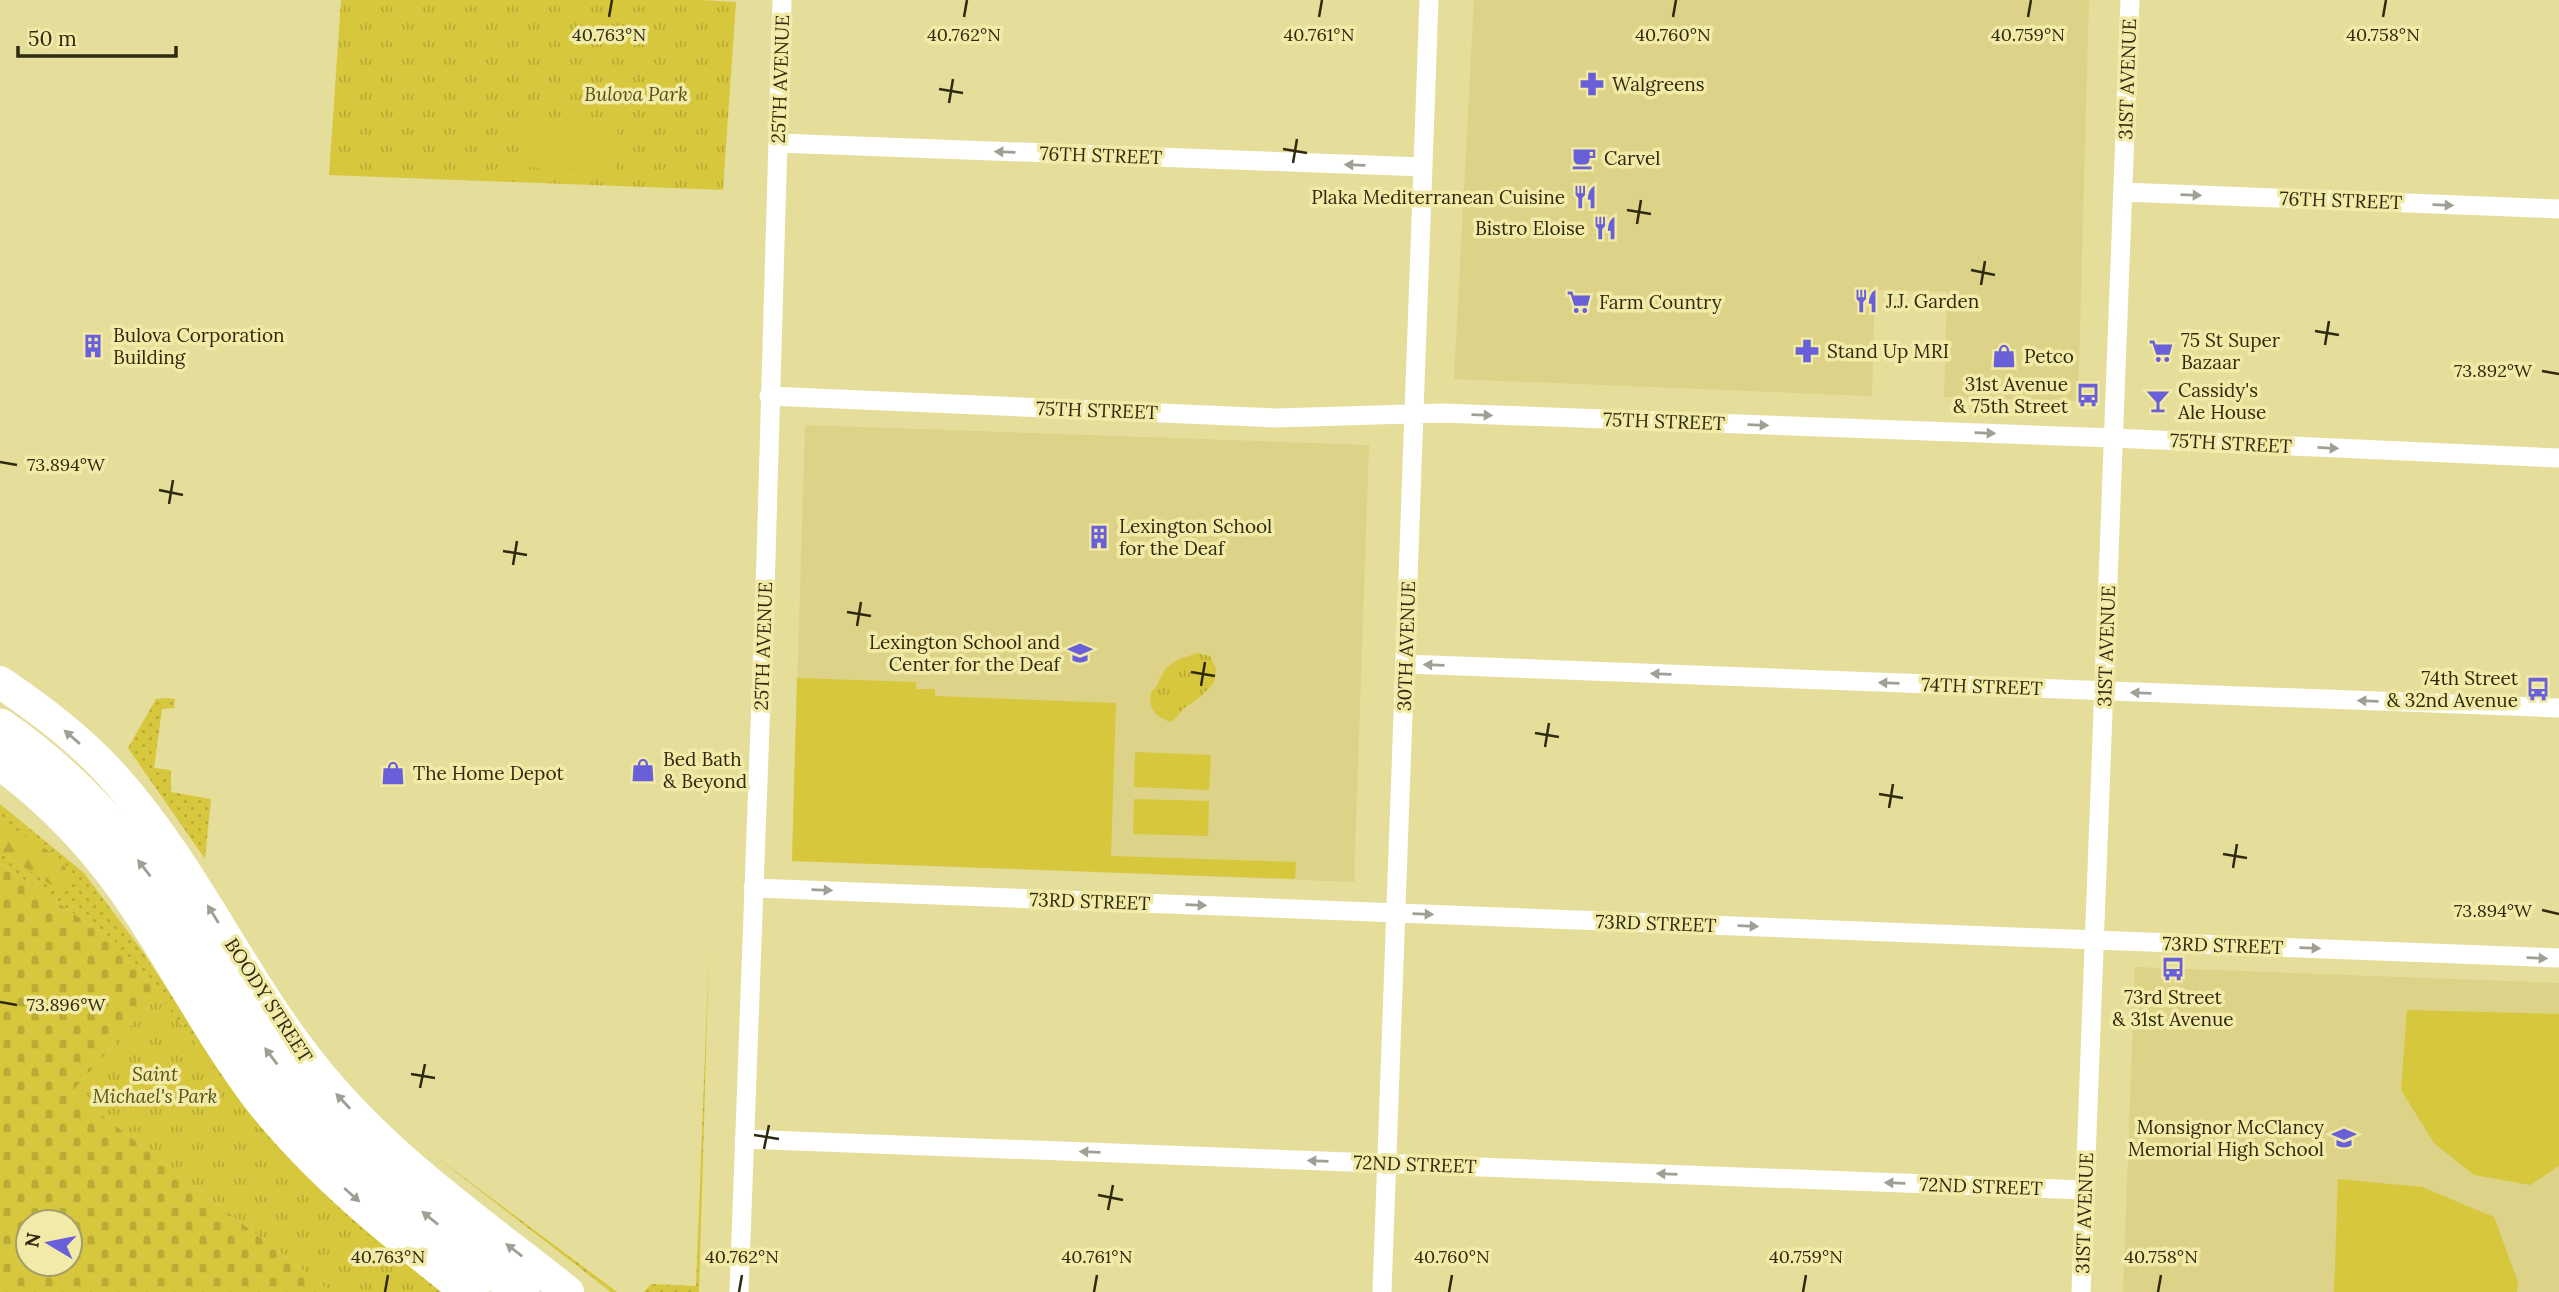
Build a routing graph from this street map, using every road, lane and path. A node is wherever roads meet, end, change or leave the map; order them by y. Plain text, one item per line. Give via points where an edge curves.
1 (782, 0) edge
2 (1429, 0) edge
3 (2130, 0) edge
4 (778, 144) junction
5 (1423, 167) junction
6 (2123, 192) junction
7 (2559, 209) edge
8 (769, 396) junction
9 (1413, 414) junction
10 (2113, 438) junction
11 (2559, 458) edge
12 (1405, 664) junction
13 (0, 682) edge
14 (2104, 691) junction
15 (2559, 708) edge
16 (0, 727) edge
17 (0, 761) edge
18 (0, 790) edge
19 (753, 888) junction
20 (1395, 913) junction
21 (2095, 940) junction
22 (2559, 958) edge
23 (189, 989) junction
24 (744, 1139) junction
25 (1386, 1163) junction
26 (2085, 1190) junction
27 (471, 1292) edge
28 (521, 1292) edge
29 (568, 1292) edge
30 (738, 1292) edge
31 (1382, 1292) edge
32 (2081, 1292) edge

1 - 4 street, 25TH AVENUE
2 - 5 street, 30TH AVENUE
3 - 6 street, 31ST AVENUE
5 -> 4 street, 76TH STREET
4 - 8 street, 25TH AVENUE
5 - 9 street, 30TH AVENUE
6 -> 7 street, 76TH STREET
6 - 10 street, 31ST AVENUE
8 - 9 street, 75TH STREET via 1276,418
8 - 19 street, 25TH AVENUE
9 -> 10 street, 75TH STREET
9 - 12 street, 30TH AVENUE
10 -> 11 street, 75TH STREET
10 - 14 street, 31ST AVENUE
14 -> 12 street, 74TH STREET
12 - 20 street, 30TH AVENUE
29 -> 13 main road, BOODY STREET via 390,1150 337,1095 286,1031 194,885 113,776 52,720
15 -> 14 street, 74TH STREET
14 - 21 street, 31ST AVENUE
28 -> 16 highway via 334,1134 263,1046 182,918 127,846 62,777
17 - 23 highway via 67,819 111,869
18 - 23 highway via 89,866
19 -> 20 street, 73RD STREET
19 - 24 street, 25TH AVENUE
20 -> 21 street, 73RD STREET
20 - 25 street, 30TH AVENUE
21 -> 22 street, 73RD STREET
21 - 26 street, 31ST AVENUE
23 -> 27 highway via 253,1086 310,1155 367,1209
25 -> 24 street, 72ND STREET
24 - 30 street, 25TH AVENUE
26 -> 25 street, 72ND STREET
25 - 31 street, 30TH AVENUE
26 - 32 street, 31ST AVENUE

